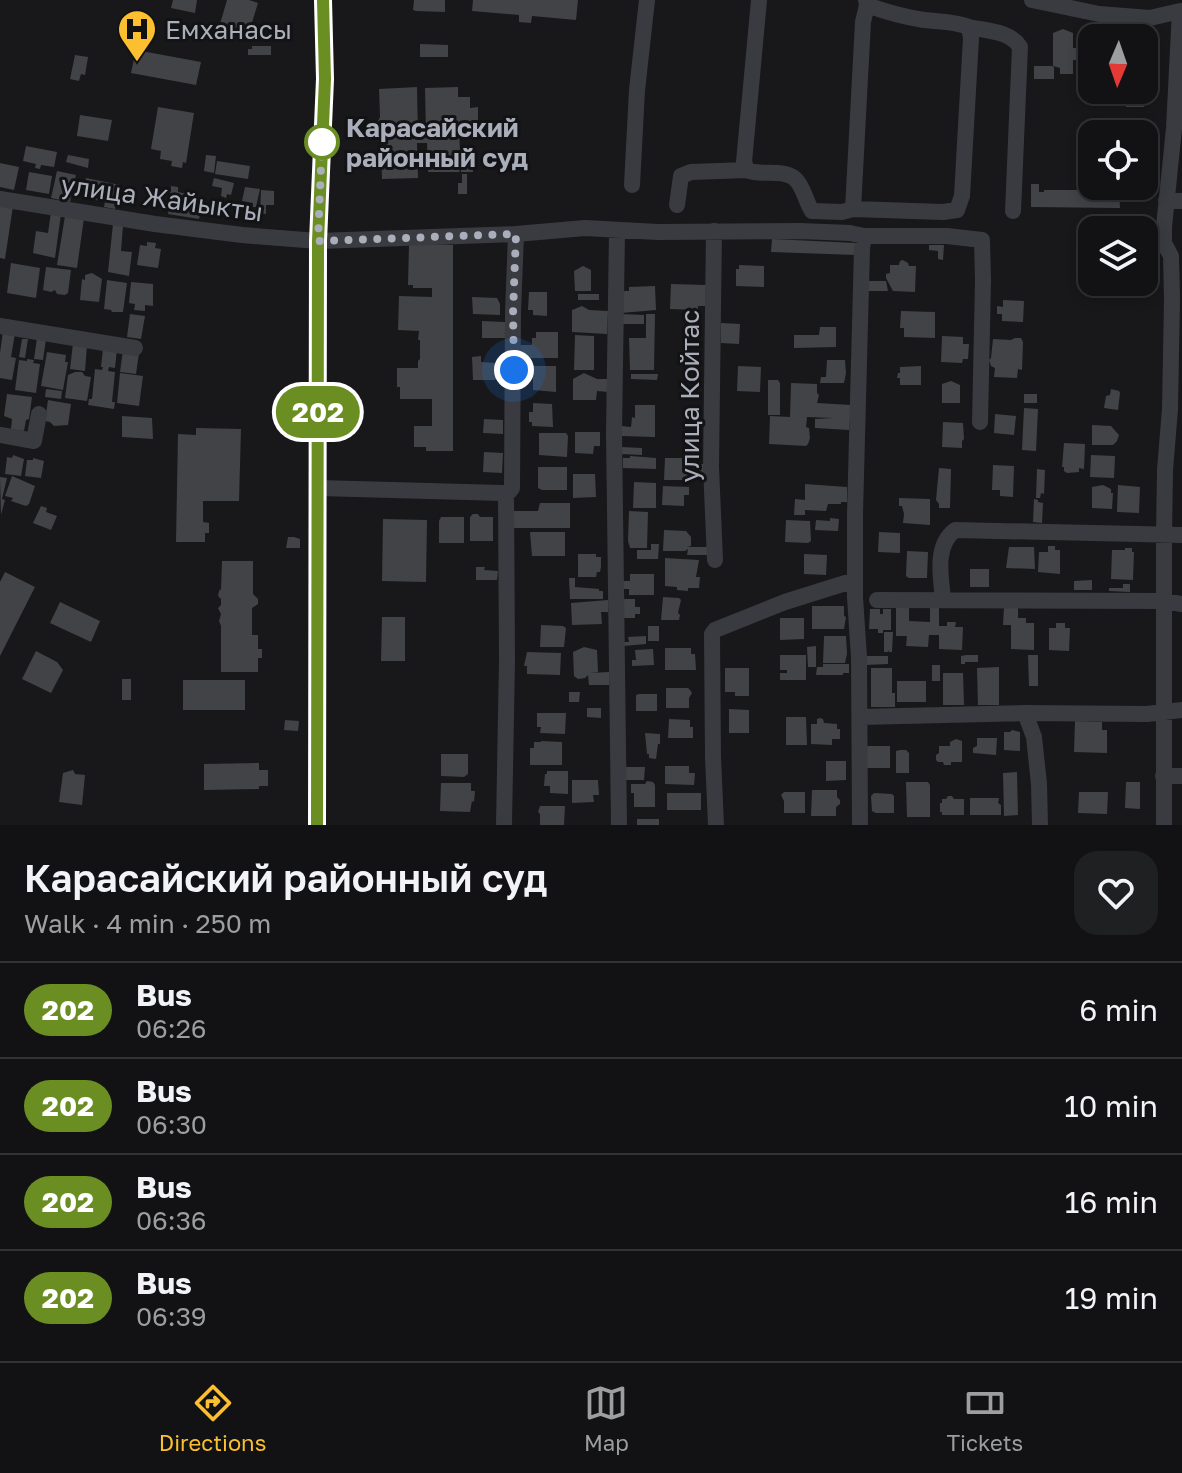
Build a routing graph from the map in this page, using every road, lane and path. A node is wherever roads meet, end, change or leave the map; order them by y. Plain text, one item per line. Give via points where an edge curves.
1 (323, 0) edge
2 (647, 0) edge
3 (759, 0) edge
4 (1032, 0) edge
5 (866, 3) edge
6 (1181, 10) edge
7 (969, 27) junction
8 (747, 170) junction
9 (632, 185) dead end
10 (0, 199) edge
11 (1174, 201) edge
12 (677, 205) dead end
13 (853, 209) junction
14 (1013, 211) dead end
15 (617, 231) junction
16 (714, 231) junction
17 (516, 234) junction
18 (864, 236) junction
19 (318, 241) junction
20 (0, 326) edge
21 (135, 348) dead end
22 (39, 414) dead end
23 (980, 422) dead end
24 (0, 435) edge
25 (318, 488) junction
26 (506, 493) junction
27 (1164, 535) junction
28 (1182, 535) edge
29 (715, 560) dead end
30 (855, 580) junction
31 (943, 599) junction
32 (877, 600) dead end
33 (1173, 603) edge
34 (1182, 710) edge
35 (1163, 711) junction
36 (1025, 713) junction
37 (860, 717) junction
38 (1163, 776) junction
39 (1182, 776) edge
40 (317, 825) edge
41 (504, 825) edge
42 (619, 825) edge
43 (716, 825) edge
44 (860, 825) edge
45 (1040, 825) edge
46 (1164, 825) edge

1 - 19 street
2 - 9 street
3 - 8 street
4 - 6 street via 1150,18
5 - 7 street via 890,14
5 - 13 street
6 - 11 street
7 - 13 street via 962,196 957,210
7 - 14 street via 1003,34 1020,47
8 - 12 street via 681,176
8 - 13 street via 788,174 797,180 812,211
10 - 19 street, улица Жайыкты via 155,224
11 - 27 street via 1164,243 1171,256 1172,299
15 - 16 street, улица Жайыкты
15 - 17 street, улица Жайыкты
15 - 42 street
16 - 18 street, улица Жайыкты
16 - 29 street, улица Койтас
17 - 19 street, улица Жайыкты
17 - 26 street via 512,488
18 - 23 street, улица Жайыкты via 982,240
18 - 30 street
19 - 25 street
20 - 21 street
22 - 24 street via 34,441
25 - 26 street
25 - 40 street
26 - 41 street
27 - 28 street
27 - 31 street via 955,530 940,561
27 - 33 street
30 - 37 street
30 - 43 street via 720,626 712,634
31 - 32 street
31 - 33 street
33 - 35 street
34 - 35 street
35 - 36 street
35 - 38 street
36 - 37 street
36 - 45 street via 1034,737
37 - 44 street
38 - 39 street
38 - 46 street

